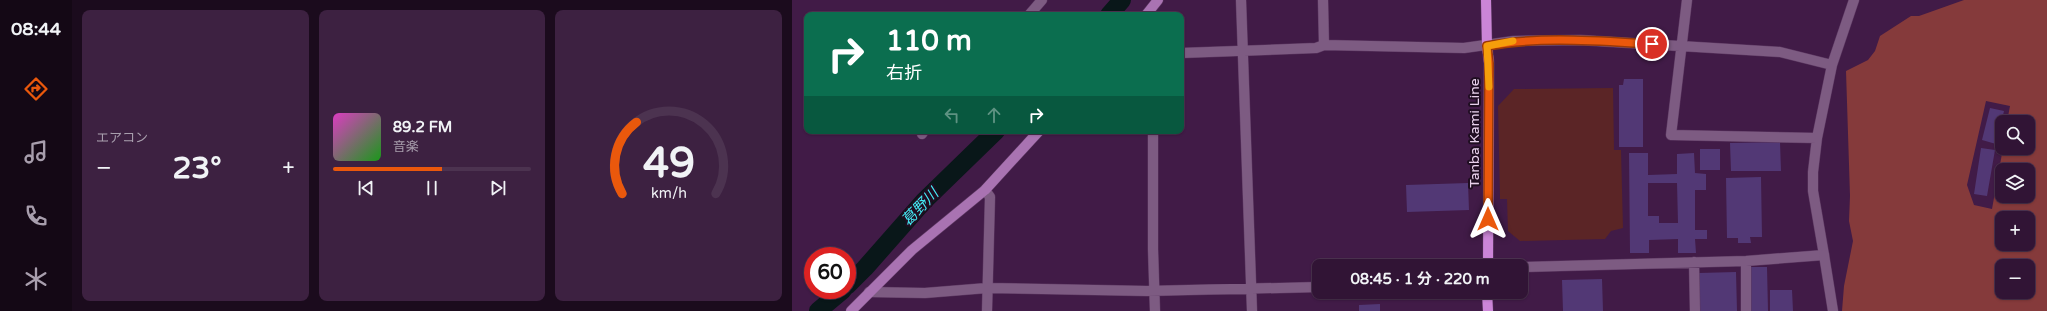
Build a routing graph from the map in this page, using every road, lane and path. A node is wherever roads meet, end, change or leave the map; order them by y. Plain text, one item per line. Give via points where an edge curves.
1 (1042, 0) edge
2 (1158, 0) edge
3 (1241, 0) edge
4 (1323, 0) edge
5 (1486, 0) edge
6 (1687, 0) edge
7 (1854, 0) edge
8 (1031, 12) edge
9 (1148, 12) edge
10 (1324, 45) junction
11 (1487, 46) junction
12 (1681, 46) junction
13 (1244, 51) junction
14 (1184, 53) edge
15 (1832, 65) junction
16 (1036, 134) edge
17 (1153, 134) edge
18 (1817, 138) junction
19 (985, 190) junction
20 (1824, 255) junction
21 (1489, 259) edge
22 (1746, 261) junction
23 (1694, 262) junction
24 (1528, 267) edge
25 (1312, 287) edge
26 (987, 288) junction
27 (1252, 289) junction
28 (1154, 291) junction
29 (869, 292) junction
30 (1487, 299) edge
31 (851, 311) edge
32 (987, 311) edge
33 (1155, 311) edge
34 (1252, 311) edge
35 (1488, 311) edge
36 (1695, 311) edge
37 (1746, 311) edge
38 (1834, 311) edge

1 - 8 street
2 - 9 main road
3 - 13 street
4 - 10 street
5 - 11 main road, Tanba Kami Line
6 - 12 street
7 - 15 street
10 - 11 street via 1464,48
10 - 13 street via 1316,48
11 - 12 street via 1514,41 1573,40
11 - 21 main road, Tanba Kami Line
12 - 15 street via 1780,52
12 - 18 street via 1671,135
13 - 14 street
13 - 27 street
15 - 18 street
16 - 19 main road
17 - 28 street
18 - 20 street via 1813,172 1814,191
19 - 26 street via 990,197
19 - 29 main road via 912,250
20 - 22 street
20 - 38 street
22 - 23 street
22 - 37 street
23 - 24 street
23 - 36 street
25 - 27 street
26 - 28 street
26 - 29 street via 925,293
26 - 32 street
27 - 28 street
27 - 34 street
28 - 33 street
29 - 31 main road
30 - 35 main road

